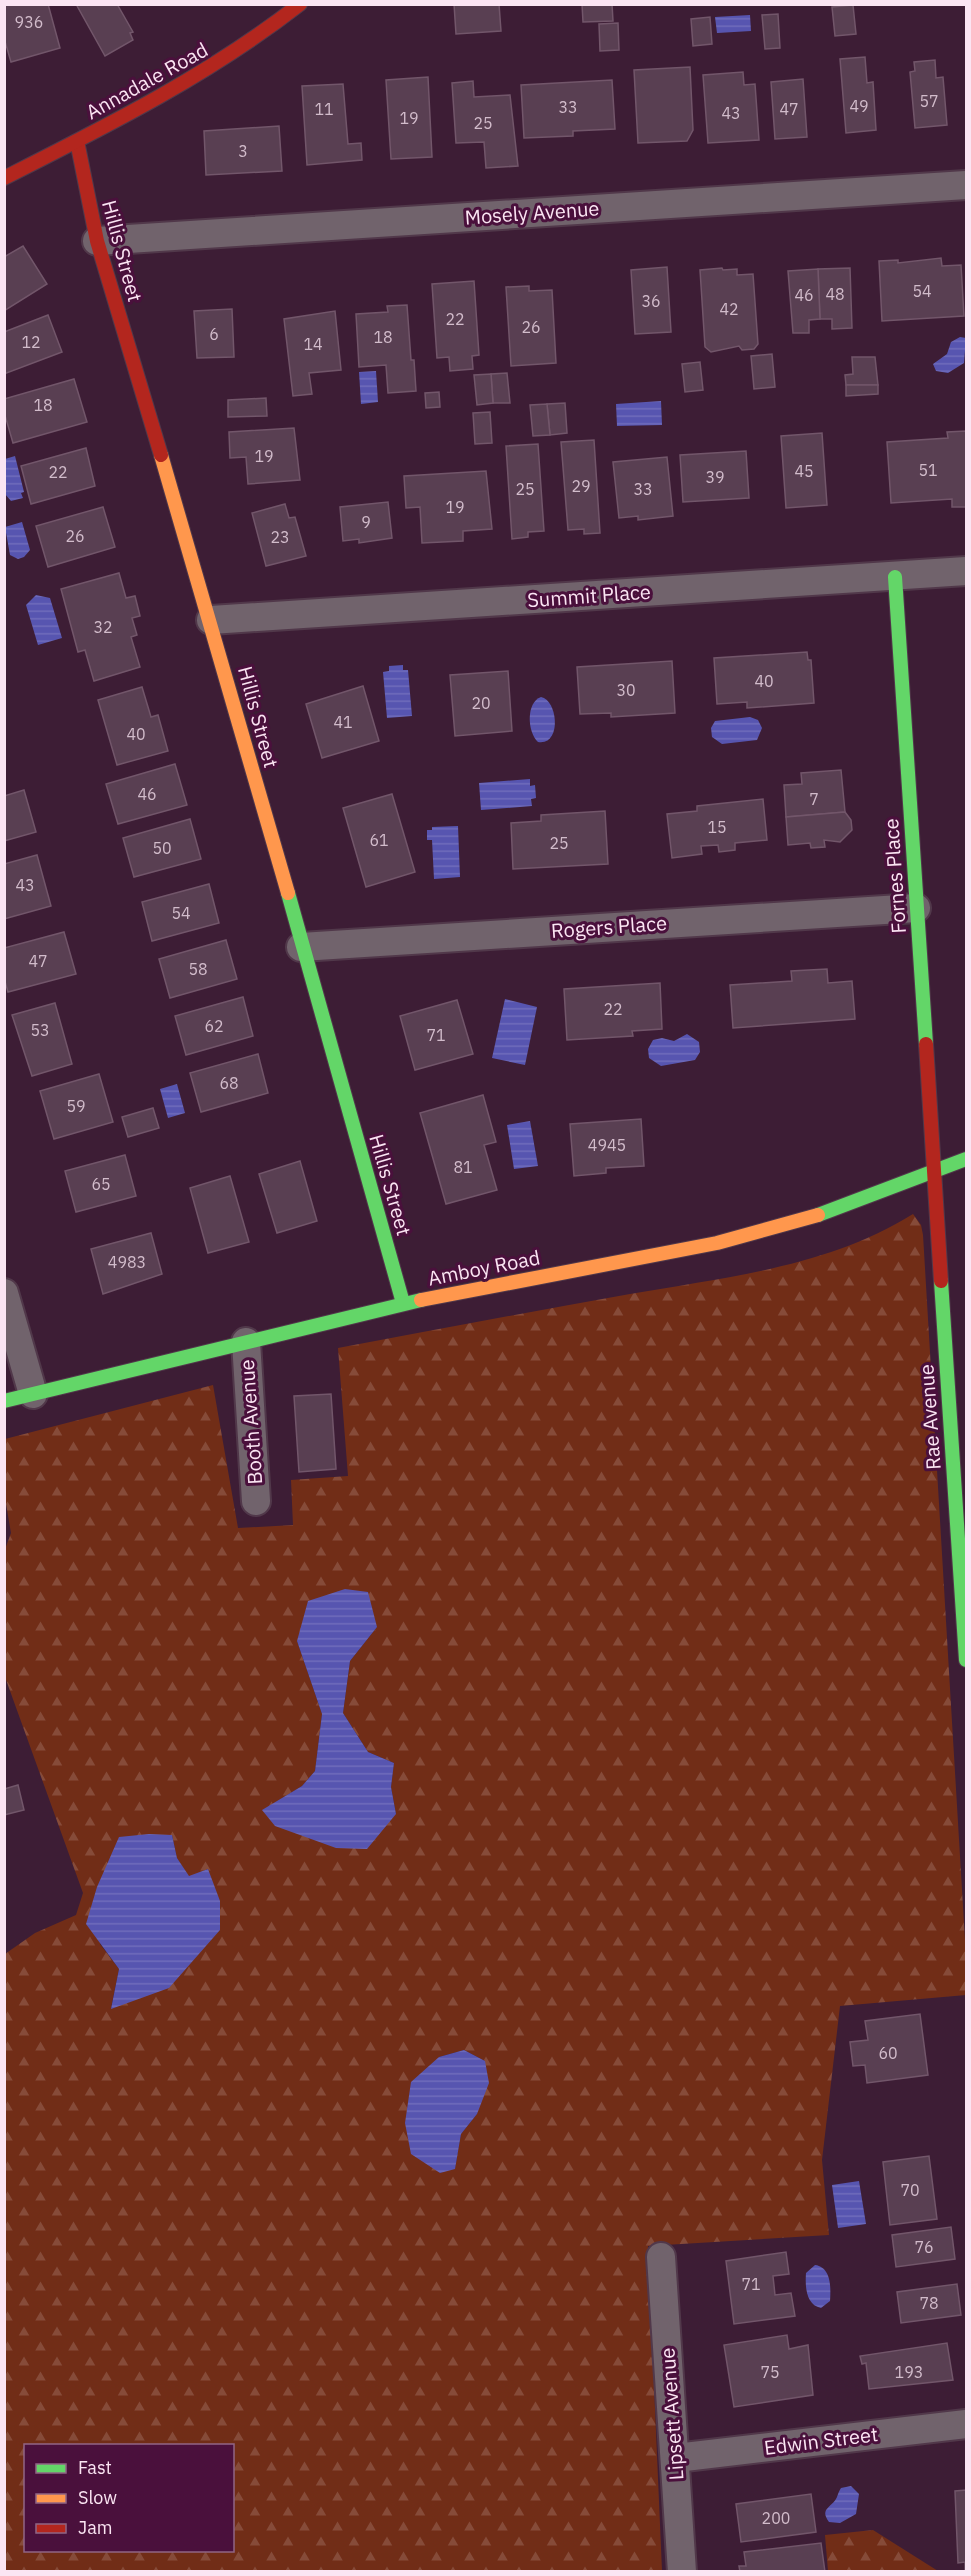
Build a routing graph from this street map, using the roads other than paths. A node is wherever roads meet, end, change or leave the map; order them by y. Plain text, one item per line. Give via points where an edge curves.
1 (300, 4) edge
2 (76, 141) junction
3 (4, 178) edge
4 (966, 185) edge
5 (97, 241) junction
6 (966, 571) edge
7 (895, 577) junction
8 (211, 620) junction
9 (916, 908) junction
10 (301, 947) junction
11 (966, 1159) edge
12 (933, 1172) junction
13 (4, 1293) edge
14 (403, 1303) junction
15 (246, 1342) junction
16 (33, 1394) junction
17 (4, 1401) edge
18 (256, 1502) dead end
19 (966, 1660) edge
20 (661, 2257) dead end
21 (966, 2424) edge
22 (676, 2458) junction
23 (682, 2571) edge

1 - 2 street, Annadale Road via 271,29 201,76
2 - 3 street, Annadale Road
2 - 5 street, Hillis Street
4 - 5 street, Mosely Avenue
5 - 8 street, Hillis Street
6 - 7 street, Summit Place
7 - 8 street, Summit Place
7 - 9 street, Fornes Place
8 - 10 street, Hillis Street
9 - 10 street, Rogers Place
9 - 12 street, Fornes Place
10 - 14 street, Hillis Street
11 - 12 street, Amboy Road
12 - 14 street, Amboy Road via 808,1219 717,1244
12 - 19 street, Rae Avenue
13 - 16 street
14 - 15 street, Amboy Road
15 - 16 street, Amboy Road
15 - 18 street, Booth Avenue
16 - 17 street, Amboy Road
20 - 22 street, Lipsett Avenue
21 - 22 street, Edwin Street
22 - 23 street, Lipsett Avenue

